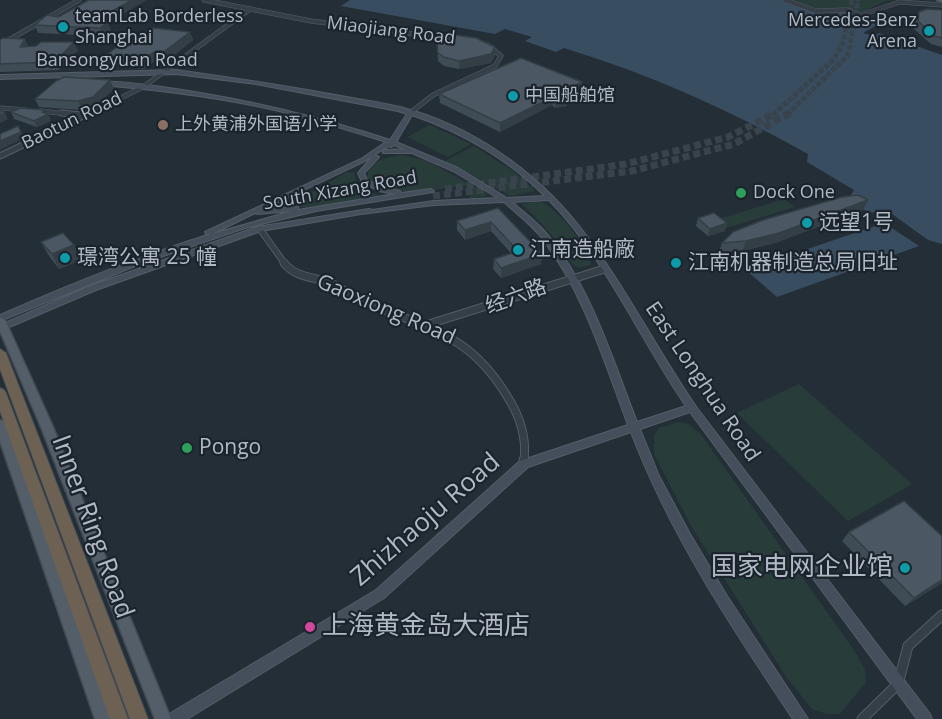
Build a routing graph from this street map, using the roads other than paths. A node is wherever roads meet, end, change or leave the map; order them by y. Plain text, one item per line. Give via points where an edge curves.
1 (79, 0) edge
2 (204, 0) edge
3 (785, 0) edge
4 (915, 0) edge
5 (942, 5) edge
6 (249, 9) junction
7 (461, 40) edge
8 (481, 43) edge
9 (0, 45) edge
10 (167, 72) junction
11 (75, 73) junction
12 (0, 79) edge
13 (69, 81) junction
14 (143, 87) junction
15 (0, 108) edge
16 (410, 112) junction
17 (85, 115) junction
18 (392, 141) junction
19 (415, 151) junction
20 (385, 152) junction
21 (0, 156) edge
22 (432, 194) junction
23 (549, 198) junction
24 (501, 199) junction
25 (315, 209) junction
26 (369, 212) junction
27 (247, 214) junction
28 (281, 224) junction
29 (261, 231) junction
30 (171, 250) junction
31 (604, 269) junction
32 (572, 276) junction
33 (1, 323) edge
34 (429, 324) junction
35 (0, 353) edge
36 (0, 393) edge
37 (692, 408) junction
38 (0, 424) edge
39 (633, 427) junction
40 (524, 464) junction
41 (942, 615) edge
42 (898, 684) junction
43 (103, 719) edge
44 (119, 719) edge
45 (139, 719) edge
46 (163, 719) edge
47 (174, 719) edge
48 (801, 719) edge
49 (862, 719) edge
50 (925, 719) edge

1 - 9 street
2 - 6 street, Miaojiang Road
3 - 4 street via 816,11 847,10 861,15 887,2
4 - 5 street
6 - 7 street, Miaojiang Road
6 - 10 street, Baotun Road
8 - 16 street, Miaojiang Road via 499,51 500,61 433,95
10 - 11 main road, Bansongyuan Road
10 - 14 street, Baotun Road
10 - 16 main road, Bansongyuan Road via 256,82
11 - 12 main road, Bansongyuan Road
11 - 13 street
12 - 13 main road, Bansongyuan Road
13 - 14 main road, Bansongyuan Road
14 - 17 street, Baotun Road
14 - 18 main road, Bansongyuan Road via 237,101
15 - 17 street
16 - 18 main road, South Xizang Road
16 - 23 main road, East Longhua Road via 481,144 520,171
17 - 21 street, Baotun Road
18 - 19 main road
18 - 20 main road, South Xizang Road
18 - 27 main road, South Xizang Road via 363,160
19 - 20 main road
19 - 24 main road via 466,174
20 - 22 main road, South Xizang Road via 365,167 364,182 381,190
22 - 25 main road, South Xizang Road
22 - 28 main road
23 - 24 main road, South Xizang Road
23 - 31 main road, East Longhua Road via 575,226
24 - 26 main road, South Xizang Road
24 - 32 main road via 542,233
25 - 27 main road
25 - 30 main road, South Xizang Road
26 - 28 main road, South Xizang Road
26 - 29 main road, South Xizang Road
27 - 30 main road, South Xizang Road
28 - 29 main road, South Xizang Road
29 - 33 main road, South Xizang Road
29 - 34 street, Gaoxiong Road via 290,269 402,317
30 - 33 main road, South Xizang Road via 86,281
31 - 32 street, 经六路
31 - 37 main road, East Longhua Road
32 - 34 street, 经六路 via 486,309
32 - 39 main road
33 - 46 main road
34 - 40 street, Gaoxiong Road via 459,339 494,374 519,417 527,441
35 - 45 highway, Inner Ring Road
36 - 44 highway, Inner Ring Road
37 - 39 main road, Zhizhaoju Road
37 - 42 main road, East Longhua Road
38 - 43 main road
39 - 40 main road, Zhizhaoju Road
39 - 48 main road via 680,525
40 - 47 main road, Zhizhaoju Road via 381,594
41 - 42 street via 908,646
42 - 49 street
42 - 50 main road, East Longhua Road

